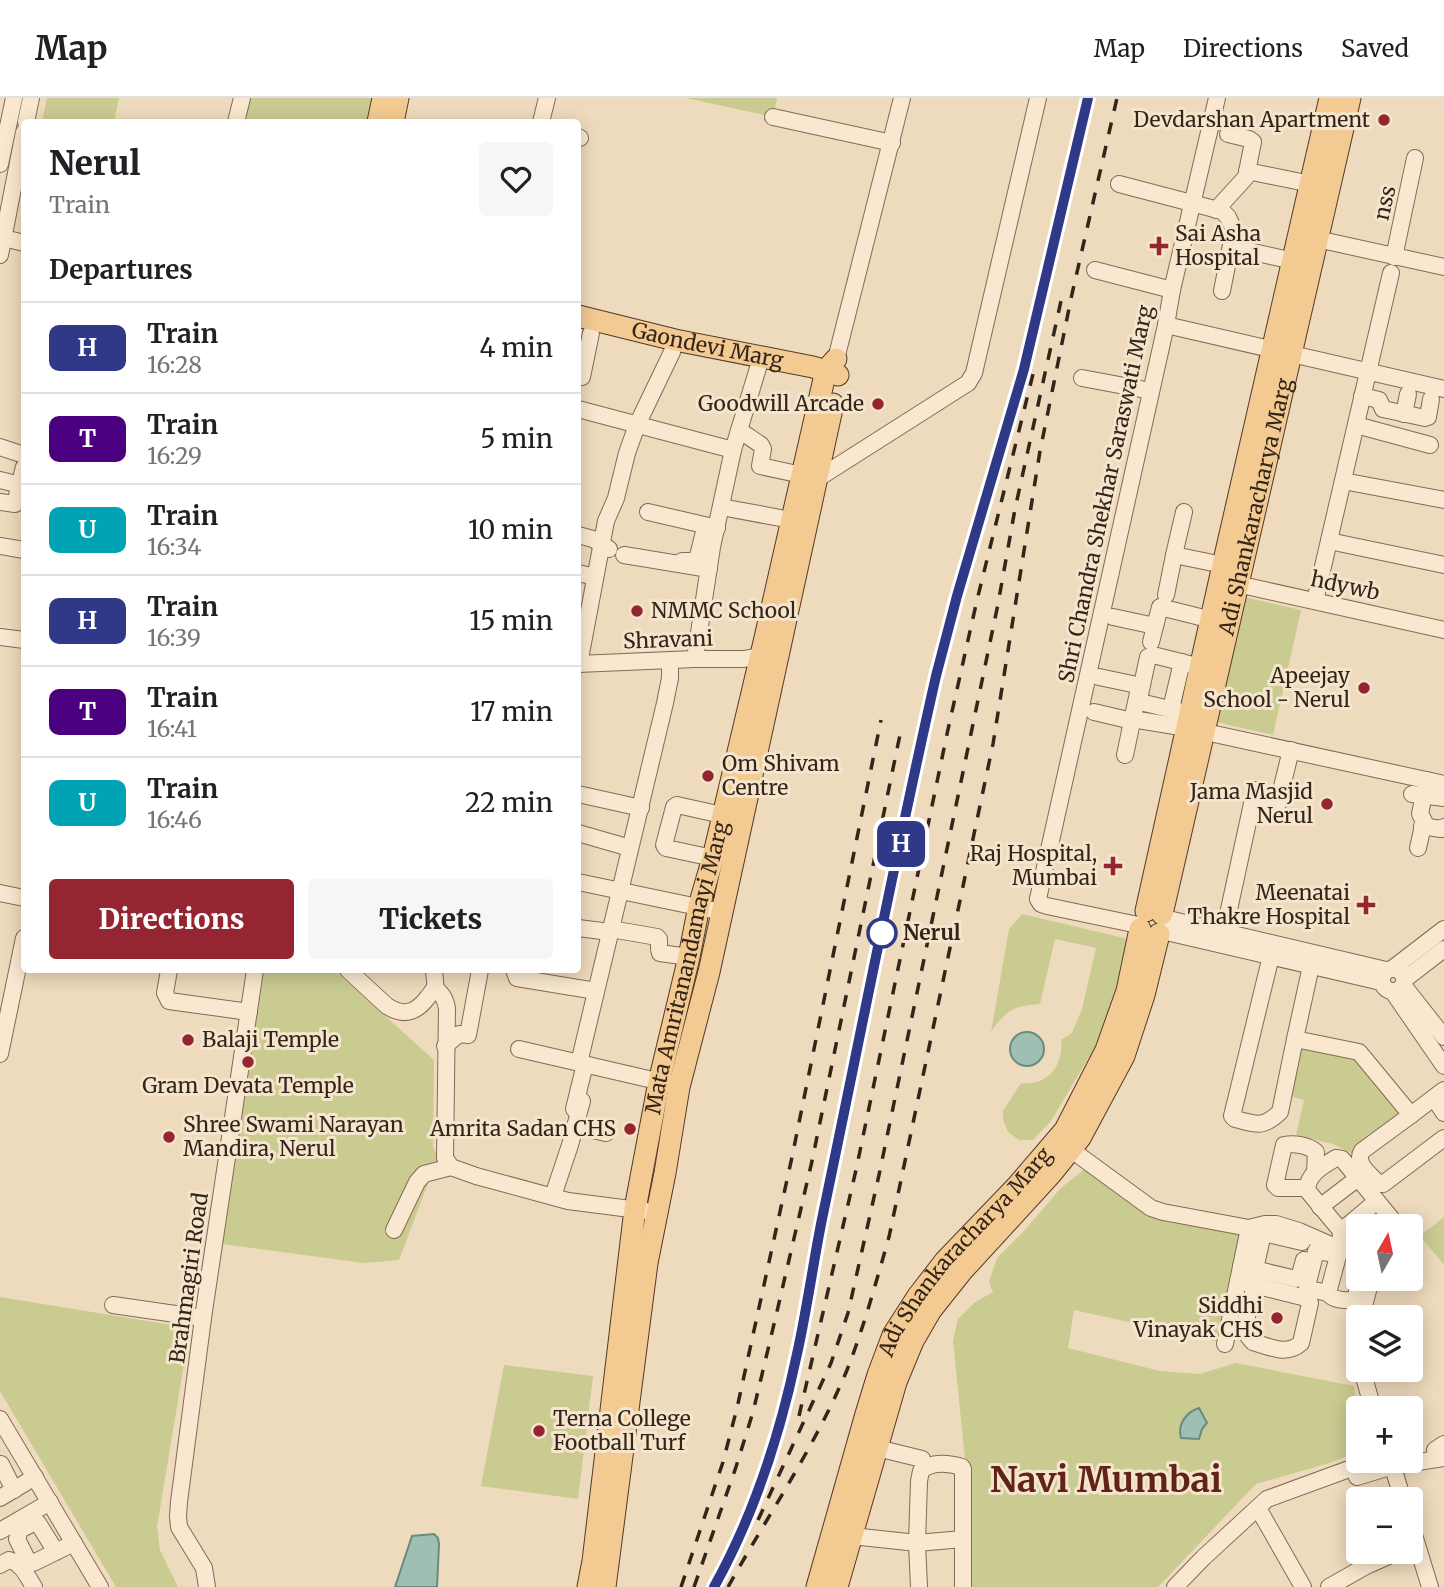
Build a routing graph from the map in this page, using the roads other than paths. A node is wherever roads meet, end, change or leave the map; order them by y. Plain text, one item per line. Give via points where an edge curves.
1 (14, 98) edge
2 (31, 98) edge
3 (242, 98) edge
4 (383, 98) edge
5 (398, 98) edge
6 (547, 98) edge
7 (902, 98) edge
8 (1038, 98) edge
9 (1217, 98) edge
10 (1330, 98) edge
11 (1350, 98) edge
12 (773, 117) dead end
13 (27, 119) edge
14 (237, 119) edge
15 (379, 119) edge
16 (394, 119) edge
17 (542, 119) edge
18 (1228, 134) dead end
19 (892, 143) junction
20 (13, 151) edge
21 (1415, 158) dead end
22 (1247, 171) junction
23 (1119, 184) dead end
24 (1311, 184) junction
25 (1192, 204) junction
26 (1216, 210) junction
27 (3, 227) edge
28 (1308, 237) junction
29 (21, 241) edge
30 (1231, 247) junction
31 (0, 255) edge
32 (1293, 261) junction
33 (1393, 265) junction
34 (1444, 267) edge
35 (1099, 275) dead end
36 (1222, 291) dead end
37 (1172, 292) junction
38 (581, 317) edge
39 (1166, 325) junction
40 (584, 331) edge
41 (674, 346) junction
42 (1282, 351) junction
43 (758, 368) junction
44 (1367, 371) junction
45 (832, 375) junction
46 (581, 377) edge
47 (1082, 378) dead end
48 (1152, 391) junction
49 (1408, 394) dead end
50 (1438, 394) edge
51 (1363, 396) junction
52 (581, 410) edge
53 (1404, 414) junction
54 (637, 425) junction
55 (1356, 425) junction
56 (741, 431) junction
57 (1430, 445) dead end
58 (0, 447) edge
59 (733, 450) junction
60 (21, 454) edge
61 (809, 477) junction
62 (0, 480) edge
63 (21, 480) edge
64 (1343, 481) junction
65 (20, 485) junction
66 (1444, 500) edge
67 (0, 502) edge
68 (724, 507) junction
69 (648, 512) dead end
70 (1184, 512) dead end
71 (791, 520) junction
72 (710, 530) junction
73 (581, 536) edge
74 (1329, 541) junction
75 (0, 546) edge
76 (21, 550) edge
77 (612, 550) junction
78 (1174, 555) junction
79 (1444, 565) edge
80 (699, 566) junction
81 (581, 574) edge
82 (595, 577) junction
83 (1227, 577) junction
84 (1163, 595) junction
85 (1315, 601) junction
86 (1113, 617) dead end
87 (1212, 620) junction
88 (1444, 629) edge
89 (0, 637) edge
90 (21, 640) edge
91 (581, 649) edge
92 (769, 656) junction
93 (695, 659) junction
94 (670, 661) junction
95 (581, 664) edge
96 (1192, 665) junction
97 (1099, 677) dead end
98 (1094, 712) dead end
99 (1132, 719) junction
100 (1188, 721) junction
101 (1291, 750) junction
102 (1125, 755) dead end
103 (1427, 780) junction
104 (1444, 784) edge
105 (581, 795) edge
106 (1418, 795) junction
107 (1444, 798) edge
108 (640, 808) junction
109 (722, 815) junction
110 (1422, 827) junction
111 (1444, 827) edge
112 (581, 834) edge
113 (581, 843) edge
114 (600, 848) dead end
115 (630, 848) junction
116 (1418, 848) dead end
117 (713, 858) junction
118 (581, 883) edge
119 (620, 890) junction
120 (0, 893) edge
121 (21, 897) edge
122 (699, 906) junction
123 (722, 912) junction
124 (1228, 914) dead end
125 (1151, 922) junction
126 (616, 927) junction
127 (581, 928) edge
128 (1444, 929) edge
129 (1444, 950) edge
130 (21, 951) edge
131 (1271, 956) junction
132 (689, 957) junction
133 (1311, 966) junction
134 (168, 973) edge
135 (255, 973) edge
136 (351, 973) edge
137 (434, 973) edge
138 (479, 973) edge
139 (515, 973) edge
140 (1393, 980) junction
141 (435, 988) junction
142 (596, 991) junction
143 (249, 1012) junction
144 (2, 1032) edge
145 (1444, 1037) edge
146 (1296, 1039) junction
147 (445, 1046) junction
148 (519, 1049) dead end
149 (0, 1054) edge
150 (582, 1063) junction
151 (1444, 1066) edge
152 (669, 1084) junction
153 (1439, 1094) edge
154 (1444, 1113) edge
155 (1411, 1115) junction
156 (608, 1128) dead end
157 (1444, 1138) edge
158 (565, 1144) dead end
159 (1064, 1145) junction
160 (451, 1167) junction
161 (1315, 1172) junction
162 (1357, 1178) junction
163 (1307, 1188) junction
164 (553, 1196) junction
165 (1377, 1200) junction
166 (1320, 1207) junction
167 (635, 1209) junction
168 (656, 1213) junction
169 (1388, 1214) edge
170 (1249, 1228) junction
171 (394, 1230) dead end
172 (1341, 1231) junction
173 (1339, 1252) junction
174 (1346, 1253) edge
175 (1247, 1275) junction
176 (1356, 1292) edge
177 (1328, 1293) junction
178 (113, 1305) dead end
179 (203, 1318) junction
180 (1225, 1344) dead end
181 (1, 1421) edge
182 (877, 1448) junction
183 (1442, 1450) edge
184 (1423, 1452) edge
185 (1423, 1455) edge
186 (922, 1459) dead end
187 (1, 1464) edge
188 (1346, 1472) edge
189 (1362, 1473) edge
190 (35, 1477) junction
191 (1300, 1492) junction
192 (7, 1494) edge
193 (50, 1503) junction
194 (1258, 1508) junction
195 (8, 1530) edge
196 (852, 1535) junction
197 (963, 1539) junction
198 (74, 1543) junction
199 (917, 1543) junction
200 (56, 1552) dead end
201 (1371, 1564) edge
202 (1421, 1564) edge
203 (0, 1565) edge
204 (34, 1587) edge
205 (100, 1587) edge
206 (207, 1587) edge
207 (588, 1587) edge
208 (604, 1587) edge
209 (817, 1587) edge
210 (837, 1587) edge
211 (919, 1587) edge
212 (963, 1587) edge
213 (1175, 1587) edge
214 (1303, 1587) edge
215 (1329, 1587) edge
216 (1430, 1587) edge

1 - 20 street
2 - 13 street
3 - 14 street
4 - 15 main road
5 - 16 main road
6 - 17 street
7 - 19 street, Mata Amritanandamayi Marg
8 - 61 street via 968,383
9 - 25 street, Shri Chandra Shekhar Saraswati Marg
10 - 24 main road, Adi Shankaracharya Marg
11 - 28 main road, Adi Shankaracharya Marg
12 - 19 street
18 - 22 street via 1253,142
19 - 45 street, Mata Amritanandamayi Marg
20 - 27 street
21 - 33 street, nss
22 - 24 street
22 - 26 street
23 - 25 street
24 - 28 main road, Adi Shankaracharya Marg
25 - 26 street
25 - 37 street, Shri Chandra Shekhar Saraswati Marg
26 - 30 street via 1222,211 1234,230
27 - 29 street
27 - 31 street
28 - 32 main road, Adi Shankaracharya Marg
28 - 33 street
28 - 42 main road, Adi Shankaracharya Marg
30 - 32 street
30 - 36 street
32 - 42 main road, Adi Shankaracharya Marg
33 - 34 street
33 - 44 street, nss
35 - 37 street
37 - 39 street, Shri Chandra Shekhar Saraswati Marg
38 - 41 main road, Gaondevi Marg
39 - 42 street
39 - 48 street, Shri Chandra Shekhar Saraswati Marg
40 - 41 main road, Gaondevi Marg
40 - 46 street
41 - 43 main road, Gaondevi Marg
41 - 45 main road, Gaondevi Marg
41 - 54 street
42 - 44 street
42 - 83 main road, Adi Shankaracharya Marg
43 - 45 main road, Gaondevi Marg via 801,377
43 - 56 street
44 - 50 street
44 - 51 street, nss
45 - 61 main road, Mata Amritanandamayi Marg
47 - 48 street
48 - 125 street, Shri Chandra Shekhar Saraswati Marg via 1038,899 1044,905
49 - 53 street
50 - 53 street via 1427,417
51 - 53 street via 1379,400 1382,409
51 - 55 street, nss
52 - 54 street
54 - 59 street
54 - 77 street via 606,521
55 - 57 street
55 - 64 street, nss
56 - 59 street
56 - 61 street via 761,445 760,466
56 - 68 street
58 - 60 street
59 - 68 street
61 - 71 main road, Mata Amritanandamayi Marg
61 - 92 main road, Mata Amritanandamayi Marg
62 - 65 street
63 - 65 street
64 - 66 street
64 - 74 street, nss
65 - 67 street via 15,504
68 - 71 street
68 - 72 street
69 - 72 street
70 - 78 street
71 - 92 main road, Mata Amritanandamayi Marg
72 - 80 street
73 - 77 street
74 - 79 street
74 - 85 street, nss
75 - 76 street
77 - 80 street
77 - 82 street
78 - 83 street, hdywb
78 - 84 street
80 - 93 street
81 - 82 street
82 - 91 street
83 - 85 street, hdywb
83 - 87 main road, Adi Shankaracharya Marg
83 - 100 main road, Adi Shankaracharya Marg
84 - 86 street via 1153,634
84 - 87 street
85 - 88 street, hdywb
87 - 96 main road, Adi Shankaracharya Marg
89 - 90 street
92 - 93 street, Shravani
92 - 109 main road, Mata Amritanandamayi Marg
92 - 123 main road, Mata Amritanandamayi Marg
93 - 94 street, Shravani
94 - 95 street, Shravani
94 - 108 street
96 - 100 main road, Adi Shankaracharya Marg
96 - 100 street via 1148,657 1139,699
97 - 99 street via 1137,685
98 - 99 street
99 - 100 street
99 - 102 street
100 - 101 street
100 - 125 main road, Adi Shankaracharya Marg
101 - 103 street
101 - 124 street via 1277,807 1254,796
103 - 104 street
103 - 106 street
105 - 108 street
106 - 107 street
106 - 110 street
108 - 115 street
109 - 117 main road, Mata Amritanandamayi Marg
109 - 117 street via 677,805 664,845
110 - 111 street
110 - 116 street
112 - 115 street
113 - 114 street
115 - 119 street
117 - 122 main road, Mata Amritanandamayi Marg
118 - 119 street
119 - 122 street
119 - 126 street
120 - 121 street
122 - 123 street
122 - 132 main road, Mata Amritanandamayi Marg
123 - 152 main road, Mata Amritanandamayi Marg via 709,972
125 - 131 street
125 - 140 street
125 - 159 main road, Adi Shankaracharya Marg via 1106,1050 1065,1130
126 - 127 street
126 - 132 street via 657,937 660,953
126 - 142 street
128 - 140 street
129 - 140 street
130 - 144 street
131 - 133 street
131 - 146 street via 1232,1116 1235,1119 1259,1125 1280,1112
132 - 152 main road, Mata Amritanandamayi Marg
133 - 140 street
133 - 146 street
134 - 143 street via 165,993 169,1001
135 - 143 street, Brahmagiri Road
136 - 141 street via 387,1006 403,1013 414,1011
137 - 141 street
138 - 147 street via 468,1035 458,1034
139 - 142 street via 517,978
140 - 145 street
140 - 151 street
141 - 147 street via 447,1007
142 - 150 street
143 - 179 street, Brahmagiri Road
144 - 149 street
146 - 155 street via 1359,1052
147 - 160 street via 445,1158
148 - 150 street
150 - 152 street
150 - 158 street
152 - 167 main road, Mata Amritanandamayi Marg
152 - 168 main road, Mata Amritanandamayi Marg via 665,1174
153 - 154 street
153 - 155 street
155 - 157 street via 1359,1156 1379,1184
156 - 164 street via 578,1114
159 - 170 street via 1151,1208
159 - 182 main road, Adi Shankaracharya Marg via 931,1311 913,1340
159 - 209 main road, Adi Shankaracharya Marg via 945,1261 893,1335
160 - 164 street
160 - 171 street via 425,1174 417,1182
161 - 162 street via 1339,1157
161 - 163 street
161 - 163 street via 1316,1152 1284,1145 1275,1185
162 - 165 street
162 - 166 street
163 - 166 street
164 - 167 street
165 - 169 street
165 - 172 street
166 - 172 street
167 - 168 street
167 - 207 main road, Mata Amritanandamayi Marg
168 - 208 main road, Mata Amritanandamayi Marg
170 - 173 street via 1276,1224
170 - 175 street
172 - 173 street
173 - 174 street
173 - 177 street
173 - 177 street via 1315,1253 1307,1286
175 - 175 street via 1299,1278 1306,1245 1265,1235
175 - 175 street via 1310,1303 1297,1347 1286,1352 1253,1342 1256,1337 1246,1332
175 - 180 street
176 - 177 street via 1354,1300 1333,1298
178 - 179 street
179 - 206 street, Brahmagiri Road via 178,1516 184,1538 204,1568
181 - 190 street
182 - 186 street
182 - 196 main road, Adi Shankaracharya Marg
183 - 184 street
183 - 185 street
187 - 192 street
188 - 191 street
189 - 191 street
190 - 192 street
190 - 193 street
191 - 194 street via 1267,1499
193 - 195 street
193 - 198 street
194 - 213 street
194 - 214 street
196 - 199 street
196 - 210 main road, Adi Shankaracharya Marg
197 - 199 street
197 - 199 street via 962,1467 930,1464 921,1471 919,1481
197 - 212 street
198 - 200 street
198 - 205 street
199 - 211 street
201 - 215 street
202 - 216 street
203 - 204 street via 16,1562

